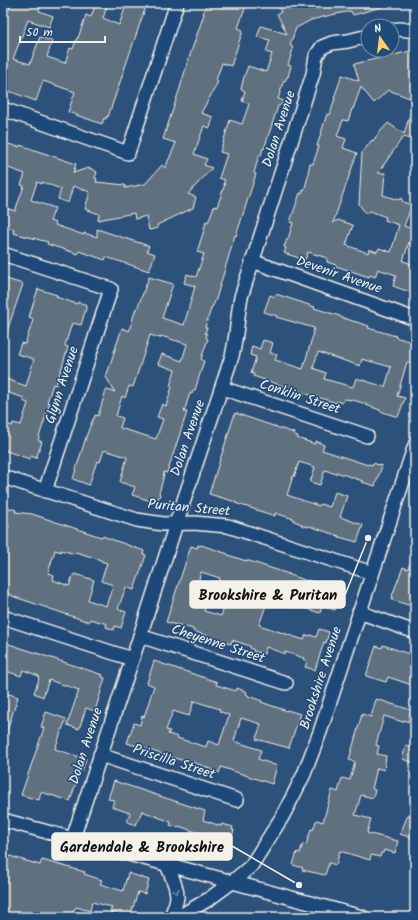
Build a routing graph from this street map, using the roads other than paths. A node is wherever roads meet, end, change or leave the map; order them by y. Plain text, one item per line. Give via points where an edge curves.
1 (177, 3) edge
2 (400, 29) edge
3 (415, 31) edge
4 (360, 38) edge
5 (3, 109) edge
6 (3, 254) edge
7 (252, 262) junction
8 (415, 318) edge
9 (222, 388) junction
10 (367, 436) dead end
11 (415, 445) edge
12 (3, 477) edge
13 (45, 491) junction
14 (176, 524) junction
15 (372, 573) junction
16 (359, 612) junction
17 (3, 617) edge
18 (415, 632) edge
19 (140, 636) junction
20 (132, 659) junction
21 (286, 683) dead end
22 (100, 755) junction
23 (237, 800) dead end
24 (3, 820) edge
25 (72, 838) junction
26 (168, 865) junction
27 (232, 882) junction
28 (170, 917) edge
29 (177, 917) edge
30 (362, 917) edge

1 - 5 street via 128,152
2 - 3 street
4 - 7 street, Dolan Avenue via 332,42 322,47 316,56 314,74
6 - 13 street, Glynn Avenue via 111,289
7 - 8 street, Devenir Avenue
7 - 9 street, Dolan Avenue via 241,297 234,347
9 - 10 street, Conklin Street
9 - 14 street, Dolan Avenue
11 - 15 street, Brookshire Avenue
12 - 13 street, Puritan Street
13 - 14 street, Puritan Street via 137,520
14 - 15 street, Puritan Street via 228,526
14 - 19 street, Dolan Avenue
15 - 16 street, Brookshire Avenue
16 - 18 street
16 - 27 street, Brookshire Avenue via 320,732 294,796 251,866
17 - 20 street
19 - 20 street, Dolan Avenue
19 - 21 street, Cheyenne Street
20 - 22 street, Dolan Avenue
22 - 23 street, Priscilla Street
22 - 25 street, Dolan Avenue
24 - 25 street
25 - 26 street
26 - 27 street
26 -> 28 street via 177,896
27 - 29 street, Brookshire Avenue
27 - 30 street

